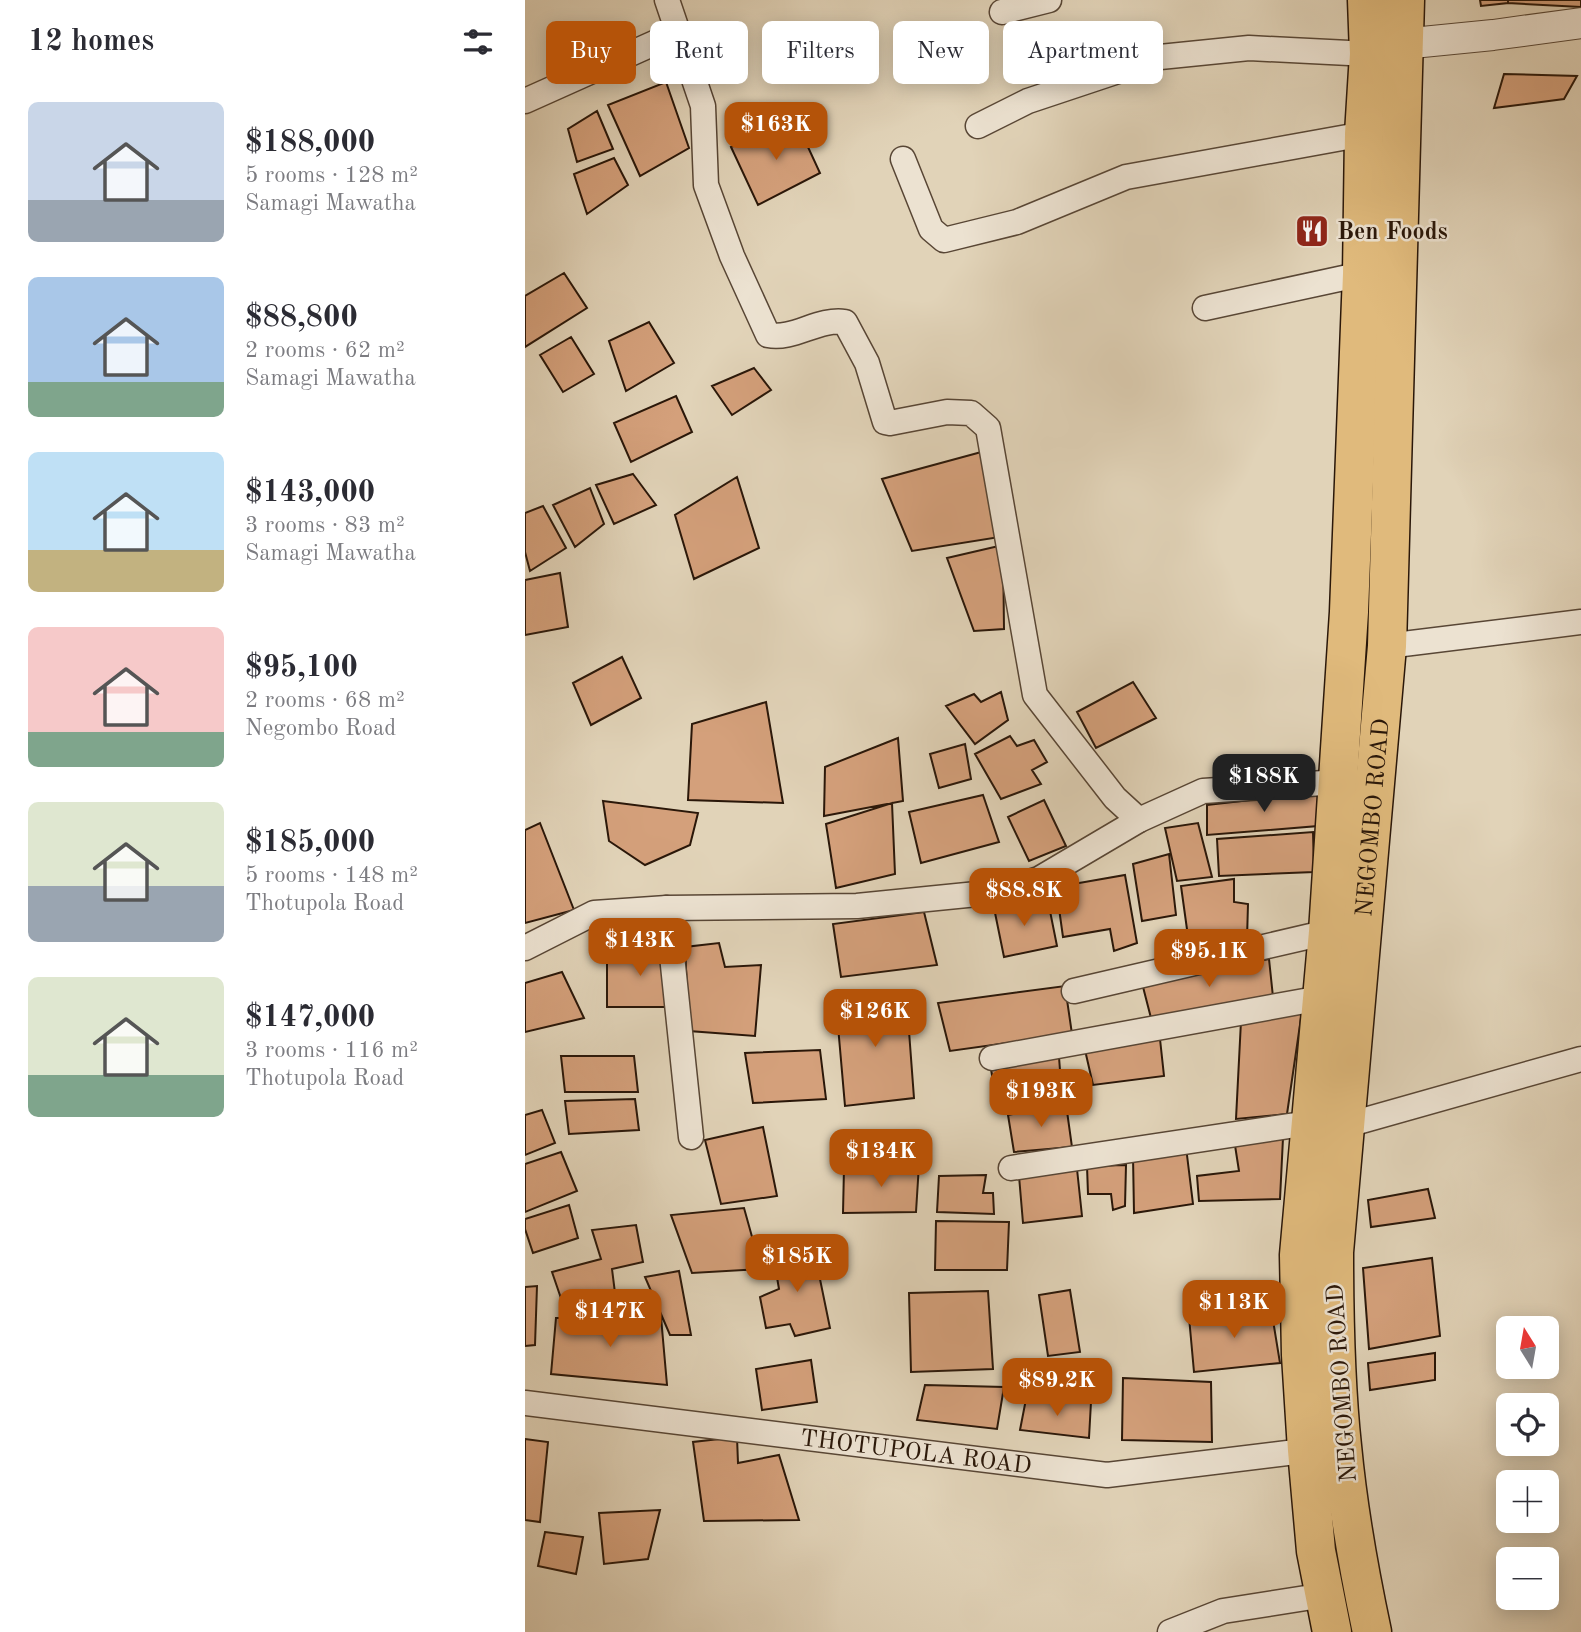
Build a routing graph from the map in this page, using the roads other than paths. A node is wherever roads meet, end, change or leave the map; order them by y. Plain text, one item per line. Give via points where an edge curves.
1 (667, 0) edge
2 (1049, 0) edge
3 (1367, 0) edge
4 (1405, 0) edge
5 (1002, 12) dead end
6 (675, 21) edge
7 (1581, 23) edge
8 (650, 45) edge
9 (1380, 48) junction
10 (696, 84) edge
11 (525, 101) edge
12 (978, 126) dead end
13 (1364, 134) junction
14 (903, 159) dead end
15 (1362, 274) junction
16 (1205, 308) dead end
17 (1581, 622) edge
18 (1387, 646) junction
19 (1357, 784) junction
20 (1139, 820) junction
21 (667, 908) junction
22 (1328, 932) junction
23 (525, 948) edge
24 (1074, 991) dead end
25 (1321, 998) junction
26 (992, 1058) dead end
27 (1581, 1059) edge
28 (1320, 1128) junction
29 (691, 1137) dead end
30 (1011, 1168) dead end
31 (525, 1403) edge
32 (1324, 1449) junction
33 (1325, 1595) junction
34 (1170, 1632) edge
35 (1332, 1632) edge
36 (1372, 1632) edge

1 - 6 street
2 - 5 street
3 - 9 highway, NEGOMBO ROAD
4 - 9 highway, NEGOMBO ROAD
7 - 9 street
8 - 11 street
9 - 12 street via 1249,48 1160,57 1028,101
9 - 13 highway, NEGOMBO ROAD
9 - 18 highway, NEGOMBO ROAD
10 - 20 street via 703,106 706,185 768,335 778,337 831,320 845,322 867,363 885,422 971,413 988,428 1035,695 1115,799
13 - 14 street via 1126,177 1017,222 944,240 931,229
13 - 15 highway, NEGOMBO ROAD
15 - 16 street
15 - 19 highway, NEGOMBO ROAD via 1349,612
17 - 18 street
18 - 19 highway, NEGOMBO ROAD
19 - 20 street via 1203,791
19 - 22 highway, NEGOMBO ROAD
19 - 28 highway, NEGOMBO ROAD
20 - 21 street via 1039,879 996,892 857,906
21 - 23 street via 594,913
21 - 29 street
22 - 24 street
22 - 25 highway, NEGOMBO ROAD
25 - 26 street
25 - 28 highway, NEGOMBO ROAD
27 - 28 street
28 - 30 street
28 - 32 highway, NEGOMBO ROAD via 1334,1252 1335,1346
31 - 32 street, THOTUPOLA ROAD via 1107,1475
32 - 33 highway, NEGOMBO ROAD via 1316,1551
32 - 36 highway, NEGOMBO ROAD
33 - 34 street via 1223,1611
33 - 35 highway, NEGOMBO ROAD

